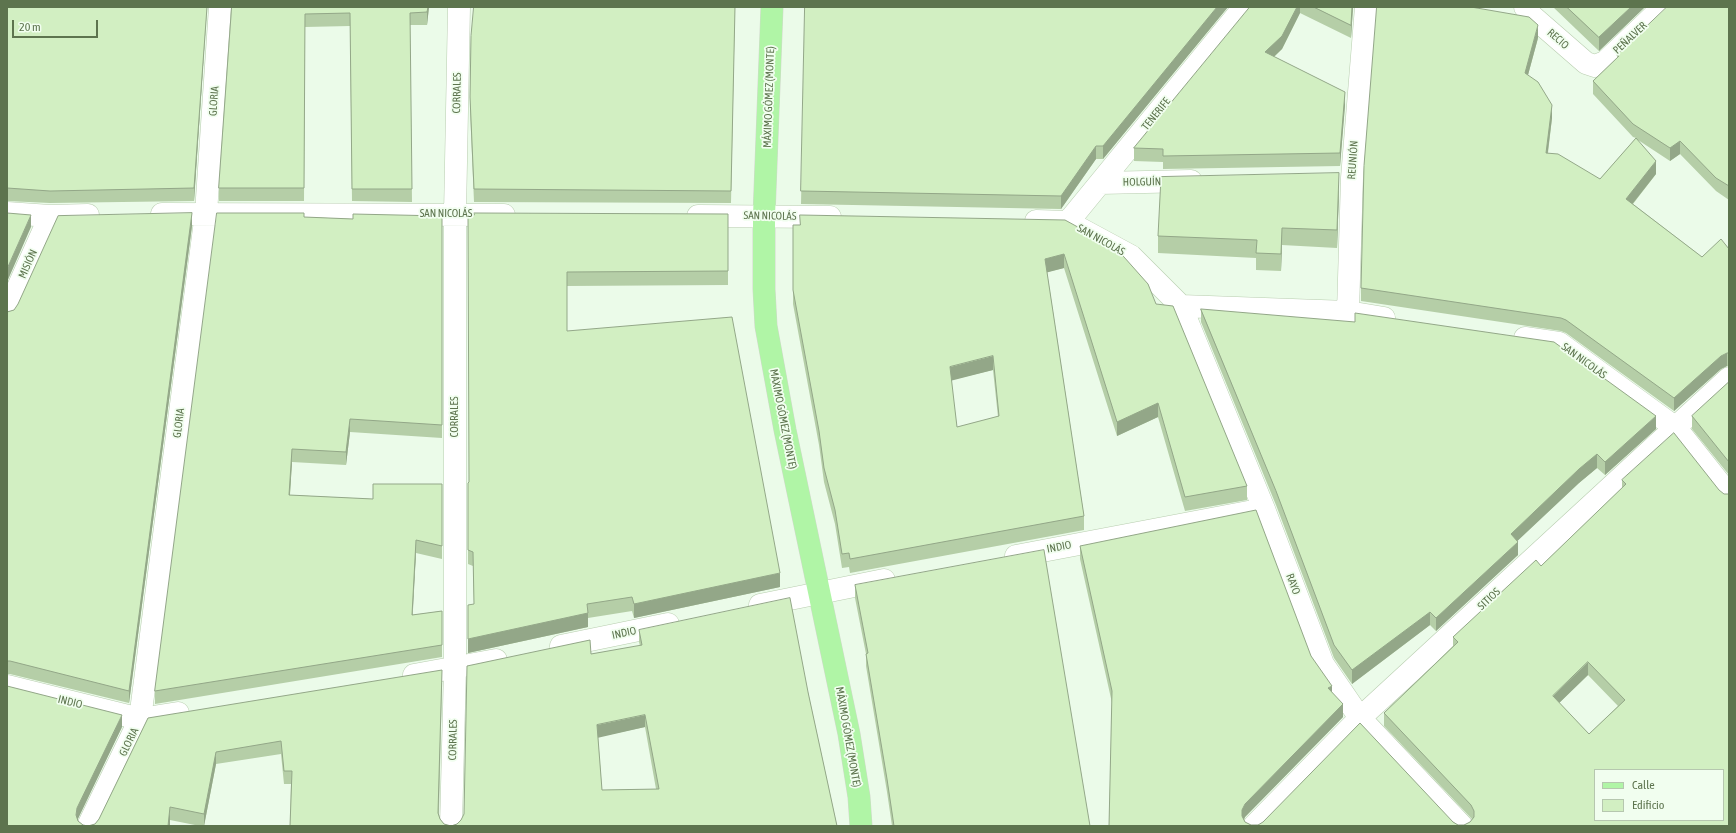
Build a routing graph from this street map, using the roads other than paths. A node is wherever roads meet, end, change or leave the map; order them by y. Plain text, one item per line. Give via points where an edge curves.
1 (220, 7) edge
2 (459, 7) edge
3 (772, 7) edge
4 (1244, 7) edge
5 (1366, 7) edge
6 (1525, 7) edge
7 (1663, 7) edge
8 (1595, 66) joint
9 (1210, 181) edge
10 (1100, 183) junction
11 (7, 213) edge
12 (206, 213) junction
13 (144, 214) edge
14 (455, 214) junction
15 (104, 215) edge
16 (526, 215) edge
17 (50, 216) junction
18 (677, 216) edge
19 (764, 216) junction
20 (854, 218) edge
21 (1013, 220) edge
22 (1068, 222) junction
23 (1181, 306) junction
24 (7, 312) edge
25 (1348, 312) junction
26 (1401, 321) edge
27 (1507, 336) edge
28 (1729, 378) edge
29 (1676, 428) junction
30 (1729, 495) edge
31 (1264, 509) junction
32 (998, 559) edge
33 (904, 576) edge
34 (818, 592) junction
35 (741, 609) edge
36 (687, 620) edge
37 (540, 651) edge
38 (517, 655) edge
39 (455, 668) junction
40 (392, 679) edge
41 (7, 686) edge
42 (195, 710) edge
43 (1360, 718) junction
44 (140, 719) junction
45 (88, 826) edge
46 (451, 826) edge
47 (861, 826) edge
48 (1254, 826) edge
49 (1462, 826) edge

1 - 12 street, GLORIA
2 - 14 street, CORRALES
3 - 19 main road, MÁXIMO GÓMEZ (MONTE)
4 - 10 street, TENERIFE
5 - 25 street, REUNIÓN via 1344,178
6 - 8 street, RECIO via 1586,63
7 - 8 street, PEÑALVER via 1605,62
9 - 10 street, HOLGUÍN
10 - 22 street, TENERIFE
11 - 17 street
12 - 13 street, SAN NICOLÁS
12 - 14 street, SAN NICOLÁS
12 - 44 street, GLORIA
14 - 16 street, SAN NICOLÁS
14 - 39 street, CORRALES
15 - 17 street
17 - 24 street, MISIÓN
18 - 19 street, SAN NICOLÁS
19 - 20 street, SAN NICOLÁS
19 - 34 main road, MÁXIMO GÓMEZ (MONTE) via 766,326
21 - 22 street, SAN NICOLÁS
22 - 23 street, SAN NICOLÁS via 1131,256
23 - 25 street
23 - 31 street, RAYO
25 - 26 street
27 - 29 street, SAN NICOLÁS via 1559,343
28 - 29 street, SITIOS
29 - 30 street, SAN NICOLÁS
29 - 43 street, SITIOS
31 - 32 street, INDIO
31 - 43 street, RAYO via 1323,664
33 - 34 street
34 - 35 street
34 - 47 main road, MÁXIMO GÓMEZ (MONTE) via 849,734
36 - 37 street, INDIO
38 - 39 street
39 - 40 street
39 - 46 street, CORRALES
41 - 44 street, INDIO
42 - 44 street, INDIO
43 - 48 street, SITIOS
43 - 49 street, RAYO
44 - 45 street, GLORIA

